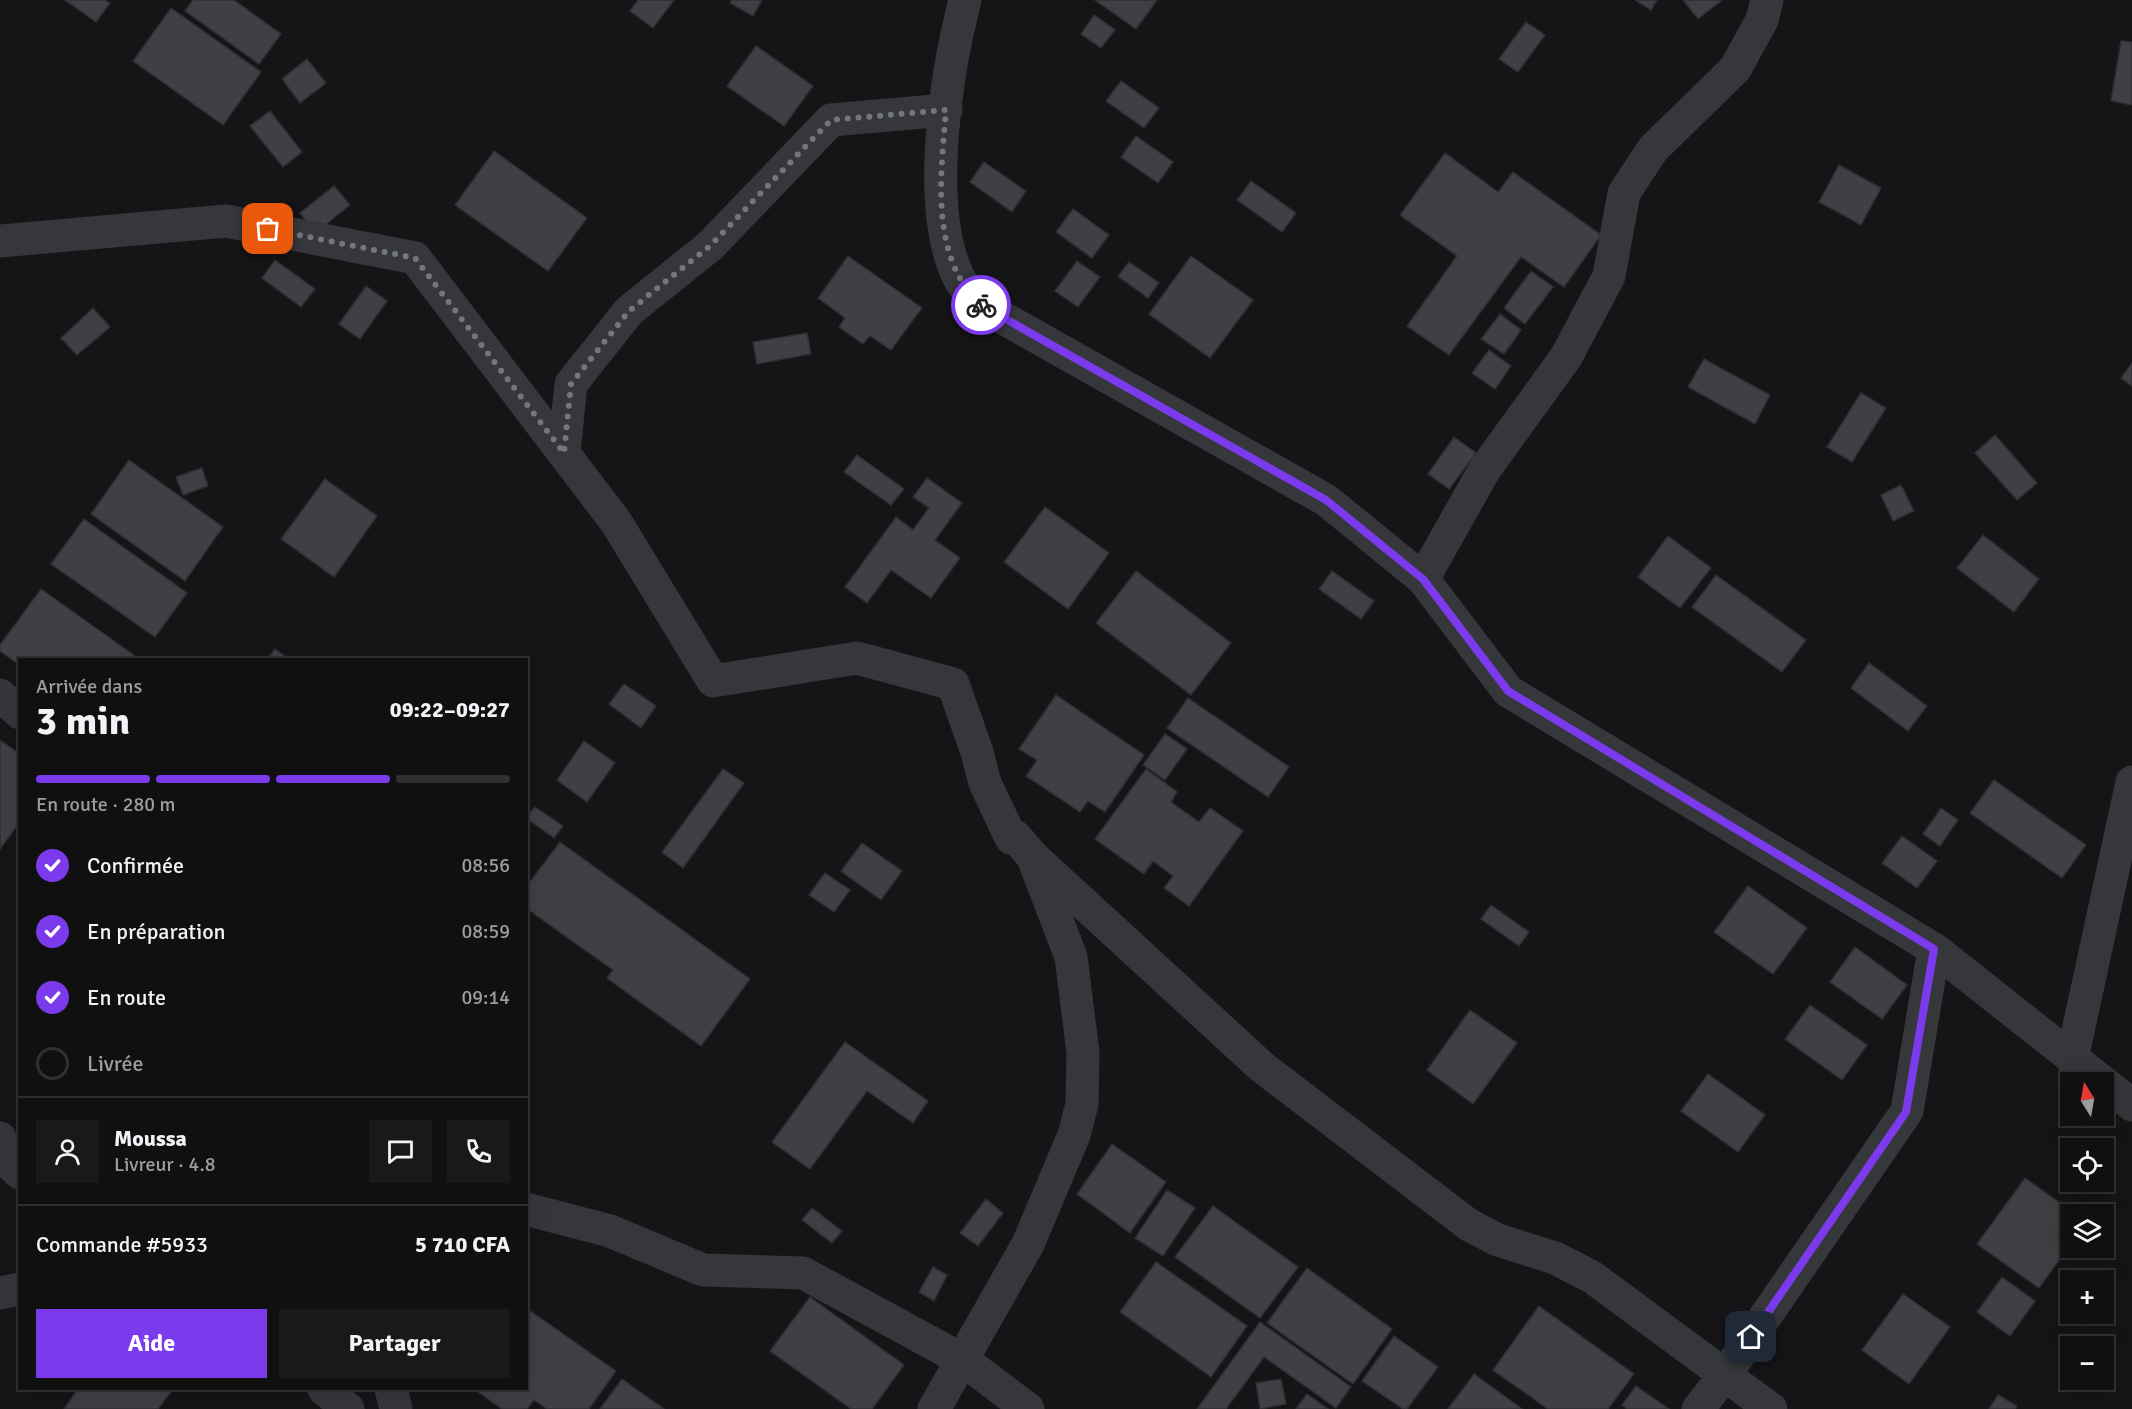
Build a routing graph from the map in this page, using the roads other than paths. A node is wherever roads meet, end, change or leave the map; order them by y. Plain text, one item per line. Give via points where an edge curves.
1 (965, 0) edge
2 (1767, 0) edge
3 (946, 110) junction
4 (0, 241) edge
5 (564, 453) junction
6 (1423, 579) junction
7 (0, 695) edge
8 (18, 711) edge
9 (2132, 782) edge
10 (1032, 856) junction
11 (1934, 949) junction
12 (2072, 1059) junction
13 (2132, 1105) edge
14 (0, 1138) edge
15 (18, 1171) edge
16 (528, 1210) edge
17 (18, 1289) edge
18 (0, 1293) edge
19 (963, 1360) junction
20 (1725, 1375) junction
21 (325, 1390) edge
22 (391, 1390) edge
23 (348, 1409) edge
24 (396, 1409) edge
25 (934, 1409) edge
26 (1028, 1409) edge
27 (1698, 1409) edge
28 (1771, 1409) edge

1 - 3 street
2 - 6 street via 1762,20 1735,69 1653,148 1624,193 1604,286 1566,357 1485,469
3 - 5 street via 831,120 710,246 629,311 571,384
3 - 6 street via 942,160 946,241 958,277 980,304 1326,500
4 - 5 street via 225,221 415,258
5 - 10 street via 616,522 713,681 857,658 953,684 985,783 1011,838 1016,837
6 - 11 street via 1508,691
7 - 8 street
9 - 12 street
10 - 19 street via 1071,957 1083,1053 1082,1104 1074,1135 1028,1244
10 - 20 street via 1262,1067 1469,1225 1498,1240 1555,1258 1592,1277
11 - 12 street via 2045,1033
11 - 20 street via 1906,1112
12 - 13 street
14 - 15 street via 1,1156
16 - 19 street via 610,1231 703,1270 803,1273
17 - 18 street
19 - 25 street
19 - 26 street
20 - 27 street
20 - 28 street
21 - 23 street
22 - 24 street

